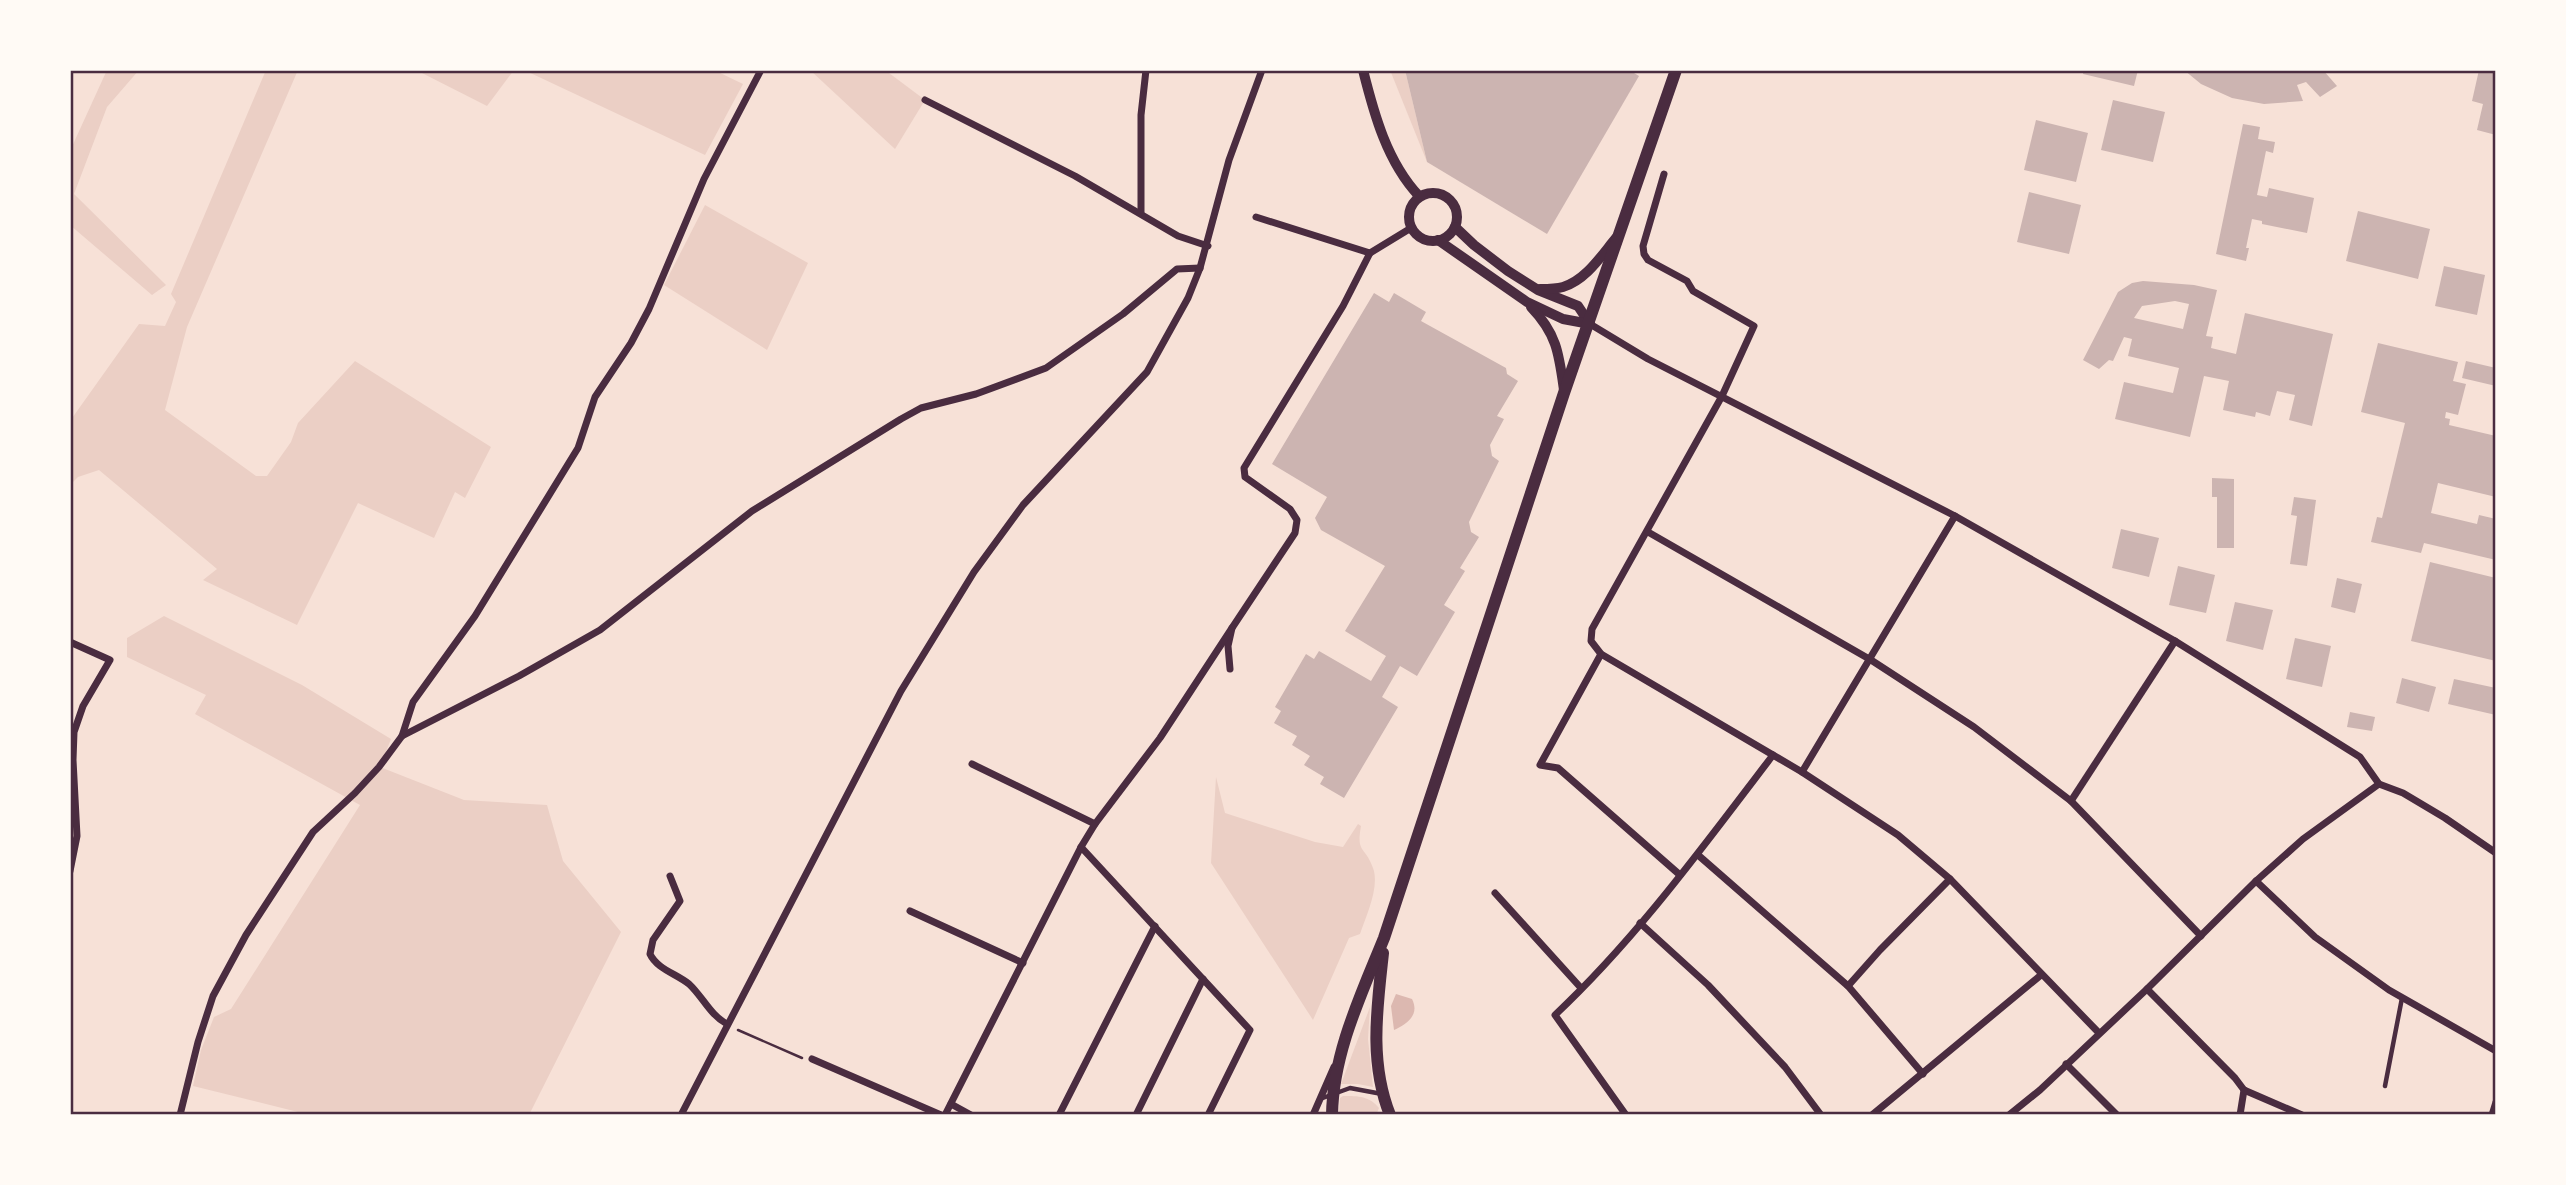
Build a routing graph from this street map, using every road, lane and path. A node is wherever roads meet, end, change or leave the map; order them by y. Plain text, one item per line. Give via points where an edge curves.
1 (761, 70) edge
2 (1146, 70) edge
3 (1262, 70) edge
4 (1363, 70) edge
5 (1676, 70) edge
6 (925, 100) dead end
7 (1664, 174) dead end
8 (1419, 196) junction
9 (1141, 212) junction
10 (1256, 217) dead end
11 (1455, 227) junction
12 (1411, 228) junction
13 (1622, 230) junction
14 (1438, 240) junction
15 (1208, 246) junction
16 (1370, 253) junction
17 (1200, 268) junction
18 (1538, 290) junction
19 (1527, 302) junction
20 (1590, 324) junction
21 (1564, 393) junction
22 (1722, 396) junction
23 (1955, 516) junction
24 (1648, 532) junction
25 (1232, 628) junction
26 (2175, 641) junction
27 (70, 642) edge
28 (1601, 654) junction
29 (1871, 660) junction
30 (1230, 669) dead end
31 (402, 736) junction
32 (1773, 755) junction
33 (972, 764) dead end
34 (1802, 772) junction
35 (2379, 784) junction
36 (2071, 802) junction
37 (1095, 824) junction
38 (1081, 847) junction
39 (2496, 853) edge
40 (1698, 855) junction
41 (70, 871) edge
42 (1680, 875) junction
43 (670, 876) dead end
44 (1950, 879) junction
45 (2256, 881) junction
46 (1495, 892) dead end
47 (910, 911) dead end
48 (1640, 923) junction
49 (1156, 926) junction
50 (2201, 936) junction
51 (1384, 938) junction
52 (1023, 963) junction
53 (2041, 975) junction
54 (1203, 978) junction
55 (1849, 986) junction
56 (1581, 988) junction
57 (2147, 989) junction
58 (2402, 998) junction
59 (727, 1024) junction
60 (2099, 1033) junction
61 (2496, 1051) edge
62 (812, 1059) joint
63 (2066, 1064) junction
64 (1923, 1074) junction
65 (2385, 1086) dead end
66 (2244, 1090) junction
67 (1382, 1094) junction
68 (1326, 1096) junction
69 (2496, 1102) edge
70 (951, 1104) junction
71 (2300, 1114) edge
72 (180, 1115) edge
73 (681, 1115) edge
74 (943, 1115) edge
75 (971, 1115) edge
76 (1059, 1115) edge
77 (1136, 1115) edge
78 (1208, 1115) edge
79 (1313, 1115) edge
80 (1332, 1115) edge
81 (1389, 1115) edge
82 (1626, 1115) edge
83 (1821, 1115) edge
84 (1872, 1115) edge
85 (2009, 1115) edge
86 (2117, 1115) edge
87 (2240, 1115) edge
88 (2492, 1115) edge

1 - 31 street via 704,179 649,309 595,397 578,448 475,615 413,702
2 - 9 street via 1140,115
3 - 15 street via 1229,160
4 - 8 street via 1378,125 1395,163
5 - 13 main road
6 - 9 street
7 - 22 street via 1644,254 1687,281 1693,291 1754,326
8 - 11 street via 1436,192 1451,200 1457,212
8 - 12 street via 1409,214
9 - 15 street via 1178,236
10 - 16 street
11 - 14 street
11 - 18 street
12 - 14 street via 1420,237
12 - 16 street
13 - 18 street via 1580,278 1563,288
13 - 20 main road
14 - 19 street
15 - 17 street
16 - 25 street via 1343,306 1244,468 1245,477 1290,509 1297,520 1295,533
17 - 31 street via 1177,269 1046,368 921,408 901,419 752,511 600,630
17 - 59 street via 1147,372 1023,505 974,572 901,691
18 - 20 street via 1577,306
19 - 20 street via 1563,319
19 - 21 street via 1554,337
20 - 21 main road
20 - 22 street
21 - 51 main road
22 - 23 street
22 - 24 street
23 - 26 street
23 - 29 street
24 - 28 street via 1592,629 1591,641
24 - 29 street
25 - 30 street
25 - 37 street via 1160,738
26 - 35 street via 2360,757
26 - 36 street
27 - 41 street via 110,660 83,706 74,732 77,836
28 - 32 street
28 - 42 street via 1540,765 1558,768
29 - 34 street
29 - 36 street via 1974,727
31 - 72 street via 355,793 313,832 246,935 214,996
32 - 34 street
32 - 40 street
33 - 37 street
34 - 44 street via 1898,835
35 - 39 street via 2424,805
35 - 45 street via 2303,839
36 - 50 street
37 - 38 street
38 - 49 street
38 - 52 street
40 - 42 street
40 - 55 street
42 - 48 street
43 - 59 street via 680,901 653,940 650,954
44 - 53 street
44 - 55 street
45 - 50 street
45 - 58 street via 2315,937
46 - 56 street
47 - 52 street
48 - 56 street
48 - 83 street via 1717,994 1785,1067
49 - 54 street
49 - 76 street
50 - 57 street
51 - 67 main road via 1375,1025
51 - 68 main road
52 - 70 street
53 - 60 street
53 - 64 street
54 - 77 street
54 - 78 street via 1250,1030
55 - 64 street
56 - 82 street via 1555,1015
57 - 60 street
57 - 66 street
58 - 61 street
58 - 65 lane
59 - 62 path via 805,1060
59 - 73 street
60 - 63 street
62 - 74 street
63 - 85 street
63 - 86 street
64 - 84 street
66 - 71 street
66 - 87 street
67 - 68 lane via 1350,1088
67 - 81 main road
68 - 79 street
68 - 80 main road
69 - 88 street
70 - 74 street
70 - 75 street

